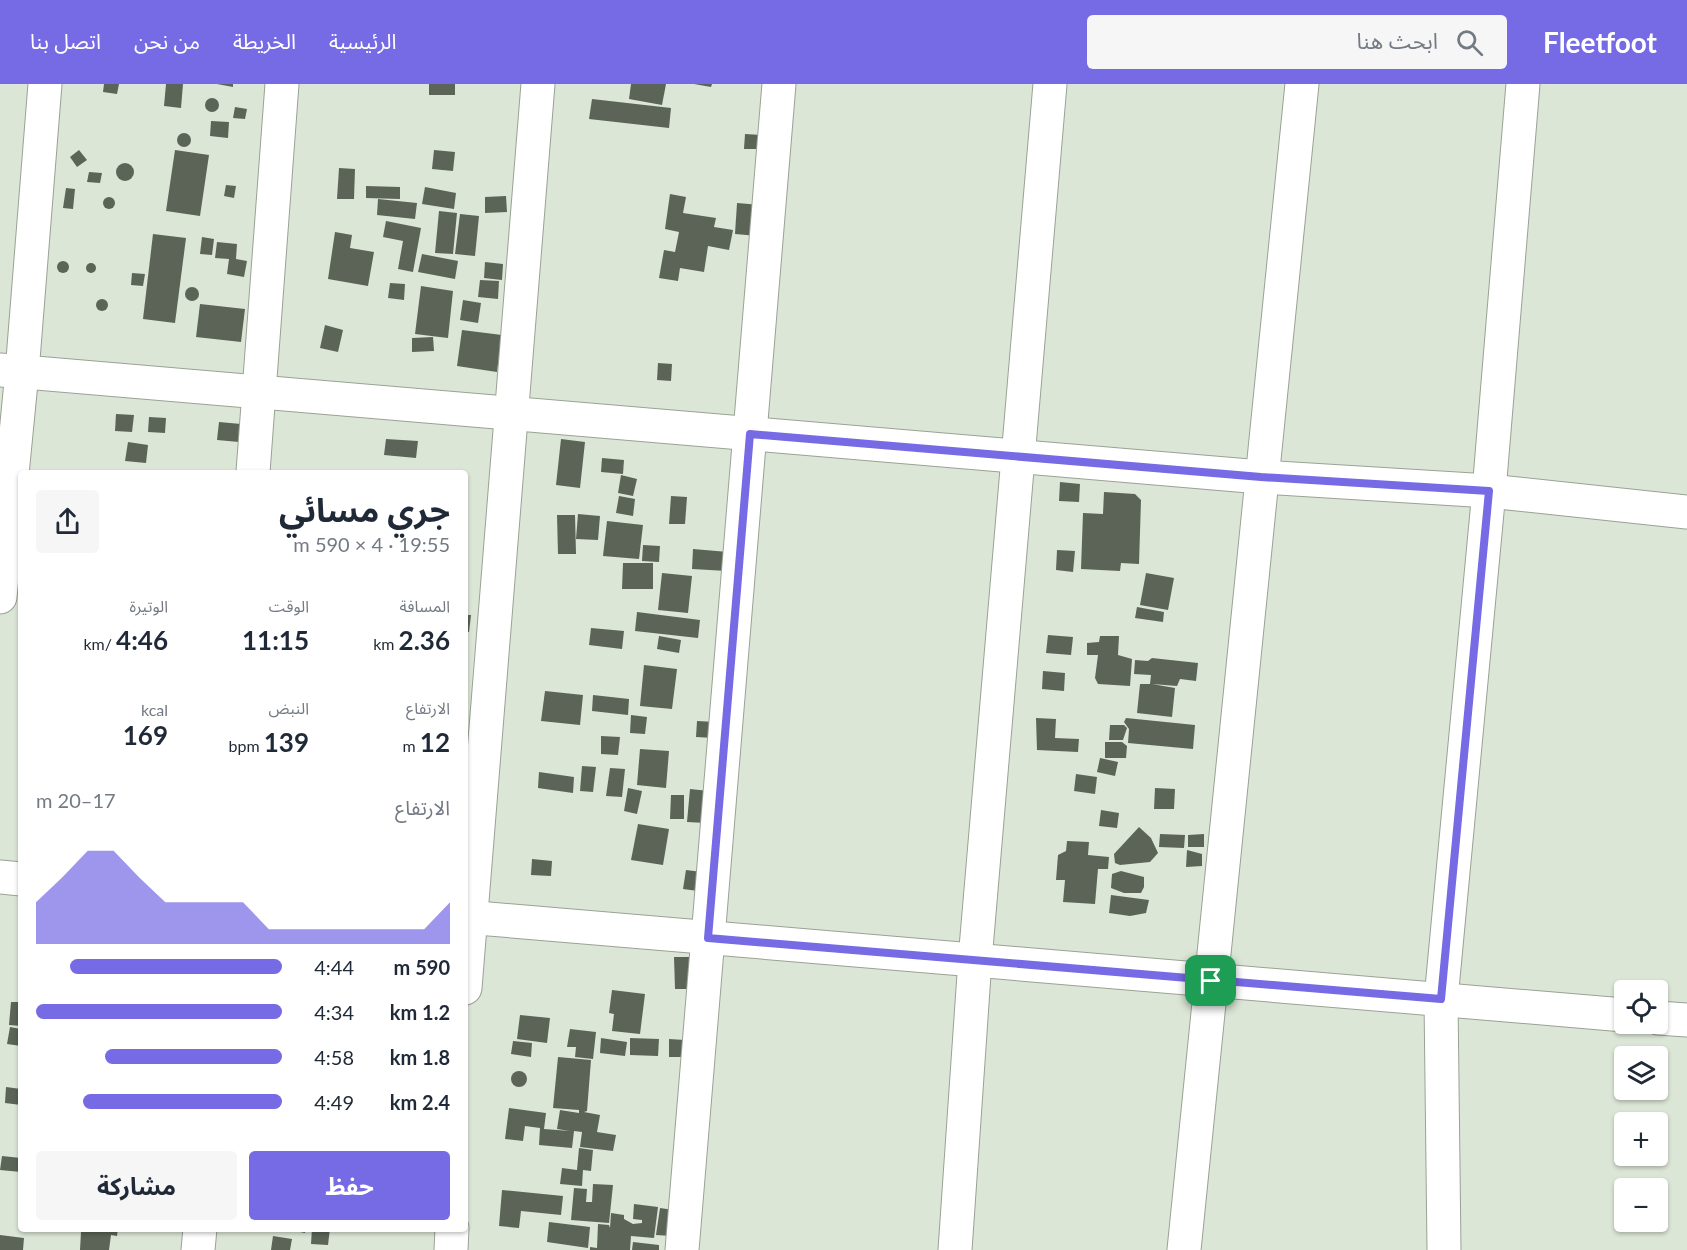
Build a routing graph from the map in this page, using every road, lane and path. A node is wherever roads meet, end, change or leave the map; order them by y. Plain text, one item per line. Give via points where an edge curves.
1 (45, 84) edge
2 (282, 84) edge
3 (538, 84) edge
4 (779, 84) edge
5 (1050, 84) edge
6 (1302, 84) edge
7 (1523, 84) edge
8 (11, 371) edge
9 (258, 392) junction
10 (511, 413) junction
11 (750, 434) junction
12 (1018, 456) junction
13 (253, 470) edge
14 (1261, 477) junction
15 (1489, 491) junction
16 (1687, 512) edge
17 (0, 597) edge
18 (0, 877) edge
19 (18, 879) edge
20 (468, 906) edge
21 (468, 917) edge
22 (708, 938) junction
23 (975, 960) junction
24 (1211, 981) junction
25 (1441, 999) junction
26 (1614, 1014) edge
27 (1668, 1019) edge
28 (1687, 1020) edge
29 (200, 1232) edge
30 (452, 1232) edge
31 (198, 1250) edge
32 (451, 1250) edge
33 (682, 1250) edge
34 (956, 1250) edge
35 (1184, 1250) edge
36 (1444, 1250) edge

1 - 8 street
2 - 9 street
3 - 10 street
4 - 11 street
5 - 12 street
6 - 14 street
7 - 15 street
8 - 9 street
8 - 17 street
9 - 10 street
9 - 13 street
10 - 11 street
10 - 20 street
11 - 12 street
11 - 22 street
12 - 14 street
12 - 23 street
14 - 15 street
14 - 24 street
15 - 16 street
15 - 25 street
18 - 19 street
21 - 22 street
22 - 23 street
22 - 33 street
23 - 24 street
23 - 34 street
24 - 25 street
24 - 35 street
25 - 26 street
25 - 36 street
27 - 28 street
29 - 31 street
30 - 32 street

